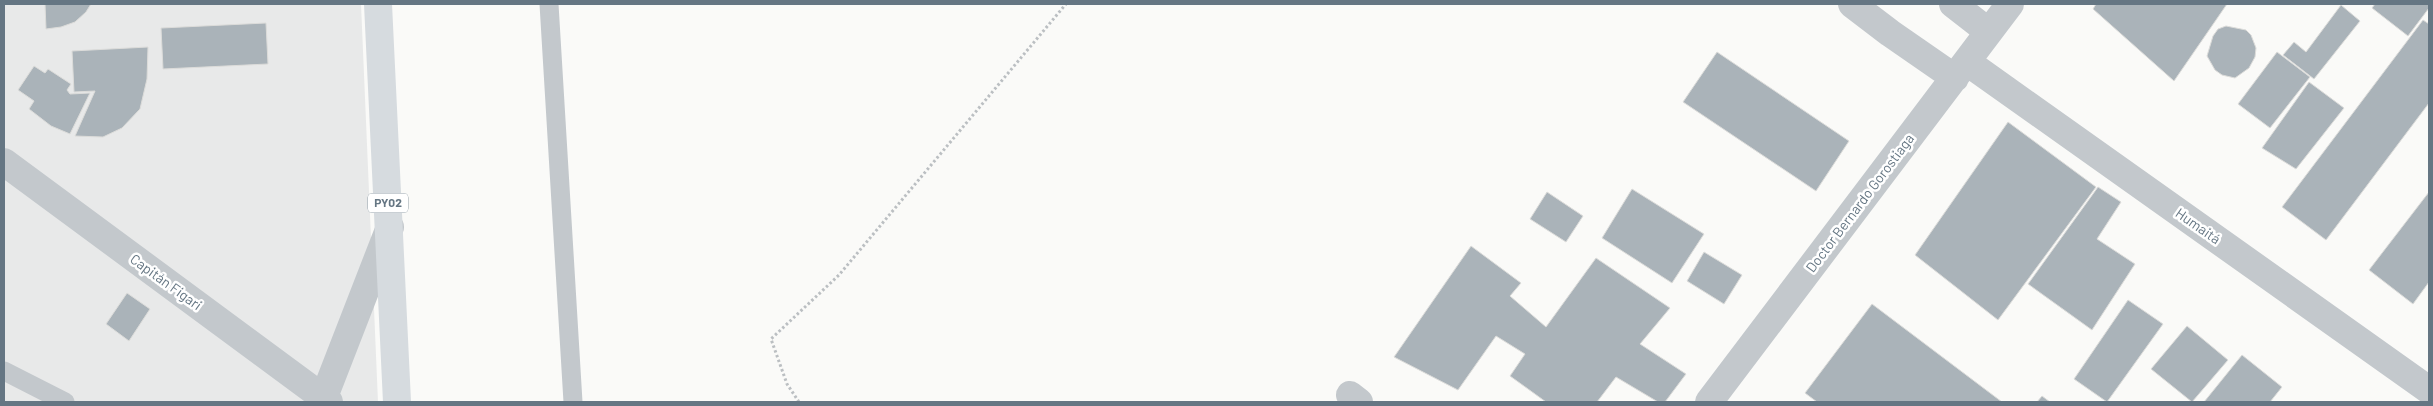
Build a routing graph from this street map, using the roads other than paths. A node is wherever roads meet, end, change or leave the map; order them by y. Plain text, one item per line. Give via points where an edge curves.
1 (378, 4) edge
2 (549, 4) edge
3 (1852, 4) edge
4 (1952, 4) edge
5 (2010, 4) edge
6 (1989, 32) junction
7 (1961, 70) junction
8 (4, 162) edge
9 (390, 227) junction
10 (4, 371) edge
11 (2429, 390) edge
12 (325, 401) edge
13 (65, 402) edge
14 (396, 402) edge
15 (573, 402) edge
16 (1709, 402) edge

1 - 9 main road, PY02
2 - 15 lane
3 - 7 street, Humaitá via 1890,34
4 - 6 street
5 - 6 street, Doctor Bernardo Gorostiaga
6 - 7 street, Doctor Bernardo Gorostiaga
7 - 11 street, Humaitá
7 - 16 street, Doctor Bernardo Gorostiaga
8 - 12 street, Capitán Figari
9 - 12 street
9 - 14 main road, PY02
10 - 13 lane

